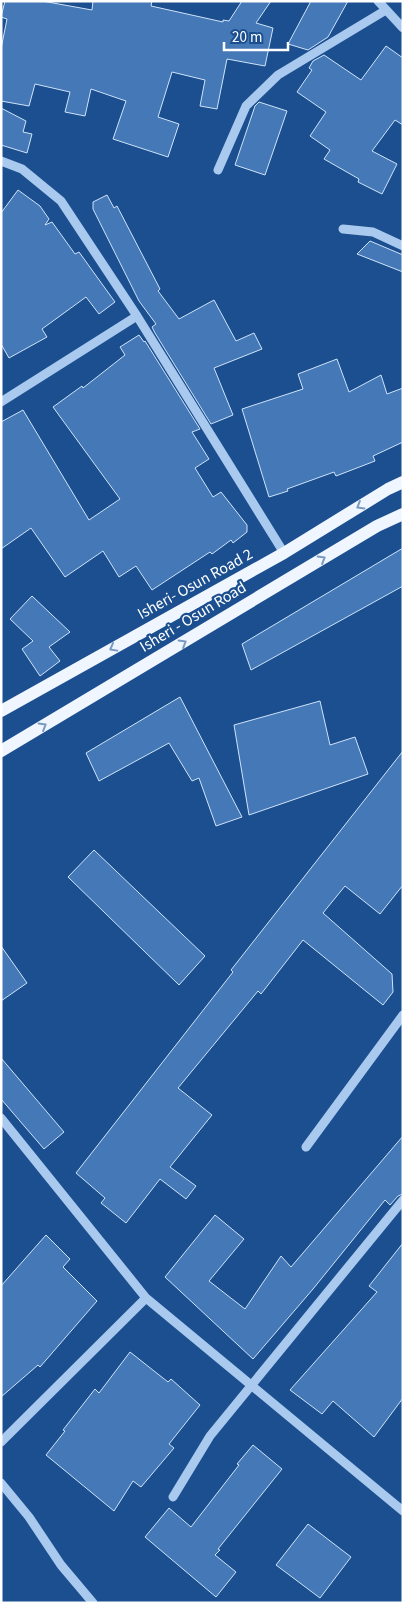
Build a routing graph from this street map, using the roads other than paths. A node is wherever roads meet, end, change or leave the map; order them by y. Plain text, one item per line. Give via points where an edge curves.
1 (378, 1) edge
2 (386, 10) junction
3 (403, 28) edge
4 (1, 161) edge
5 (218, 170) dead end
6 (342, 229) dead end
7 (403, 246) edge
8 (137, 316) junction
9 (1, 402) edge
10 (403, 482) edge
11 (403, 514) edge
12 (284, 553) junction
13 (1, 711) edge
14 (1, 751) edge
15 (403, 1015) edge
16 (1, 1118) edge
17 (306, 1148) dead end
18 (403, 1200) edge
19 (146, 1298) junction
20 (251, 1386) junction
21 (1, 1442) edge
22 (1, 1483) edge
23 (173, 1497) dead end
24 (403, 1511) edge
25 (93, 1603) edge

1 - 2 street
2 - 3 street
2 - 5 street via 278,75 246,106
4 - 8 street via 22,170 61,201
6 - 7 street via 373,232
8 - 9 street
8 - 12 street
10 -> 12 main road, Isheri- Osun Road 2
14 -> 11 main road, Isheri - Osun Road via 377,526
12 -> 13 main road, Isheri- Osun Road 2
15 - 17 street
16 - 19 street
18 - 20 street
19 - 20 street
19 - 21 street
20 - 23 street via 210,1436
20 - 24 street
22 - 25 street

